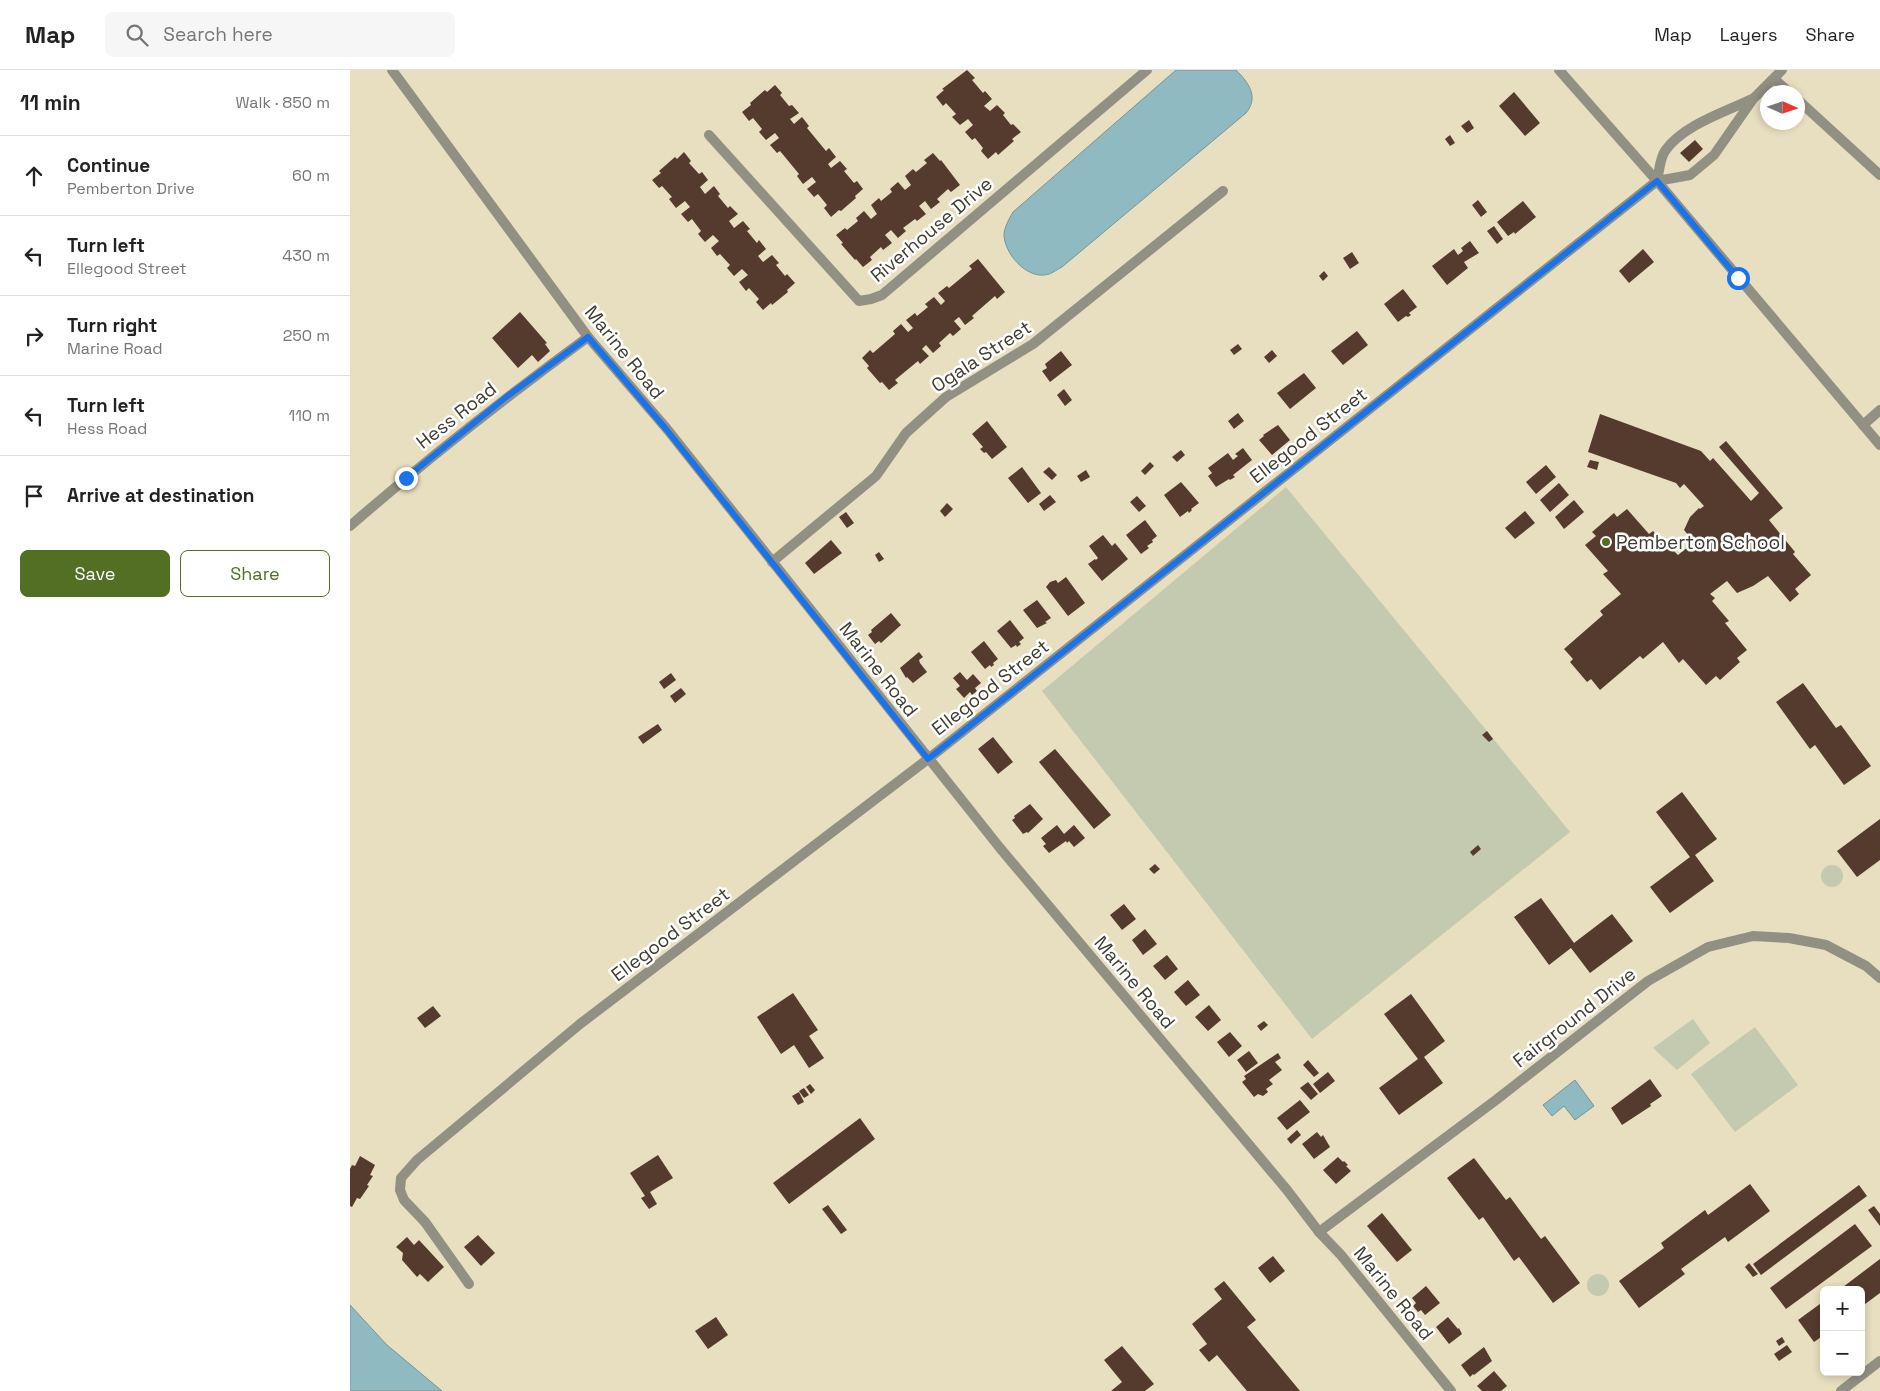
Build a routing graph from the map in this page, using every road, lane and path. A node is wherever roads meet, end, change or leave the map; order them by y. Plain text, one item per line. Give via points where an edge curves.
1 (392, 70) edge
2 (1147, 70) edge
3 (1559, 70) edge
4 (1782, 70) edge
5 (1774, 79) junction
6 (1781, 85) edge
7 (1753, 99) junction
8 (1805, 106) edge
9 (709, 135) dead end
10 (1880, 175) edge
11 (1657, 181) junction
12 (1223, 191) dead end
13 (588, 337) junction
14 (1880, 410) edge
15 (1863, 424) junction
16 (1880, 445) edge
17 (350, 526) edge
18 (772, 562) junction
19 (928, 759) junction
20 (1880, 978) edge
21 (1319, 1232) junction
22 (469, 1284) dead end
23 (1880, 1361) edge
24 (1854, 1387) edge
25 (1451, 1391) edge
26 (1841, 1391) edge

1 - 13 street, Marine Road
2 - 9 street, Riverhouse Drive via 882,295 859,301
3 - 11 street
4 - 5 street
5 - 6 street
5 - 7 street
7 - 11 street via 1707,162 1690,175
7 - 11 street via 1699,124 1678,139 1664,151
8 - 10 street
11 - 15 street
11 - 19 street, Ellegood Street
12 - 18 street, Ogala Street via 1033,344 946,397 906,433 876,476
13 - 17 street, Hess Road via 505,398
13 - 18 street, Marine Road
14 - 15 street
15 - 16 street
18 - 19 street, Marine Road
19 - 21 street, Marine Road
19 - 22 street, Ellegood Street via 580,1024 417,1160 401,1178 400,1190 404,1200 425,1222
20 - 21 street, Fairground Drive via 1866,966 1826,946 1789,938 1753,936 1708,947 1648,981
21 - 25 street, Marine Road
23 - 24 street
24 - 26 street

